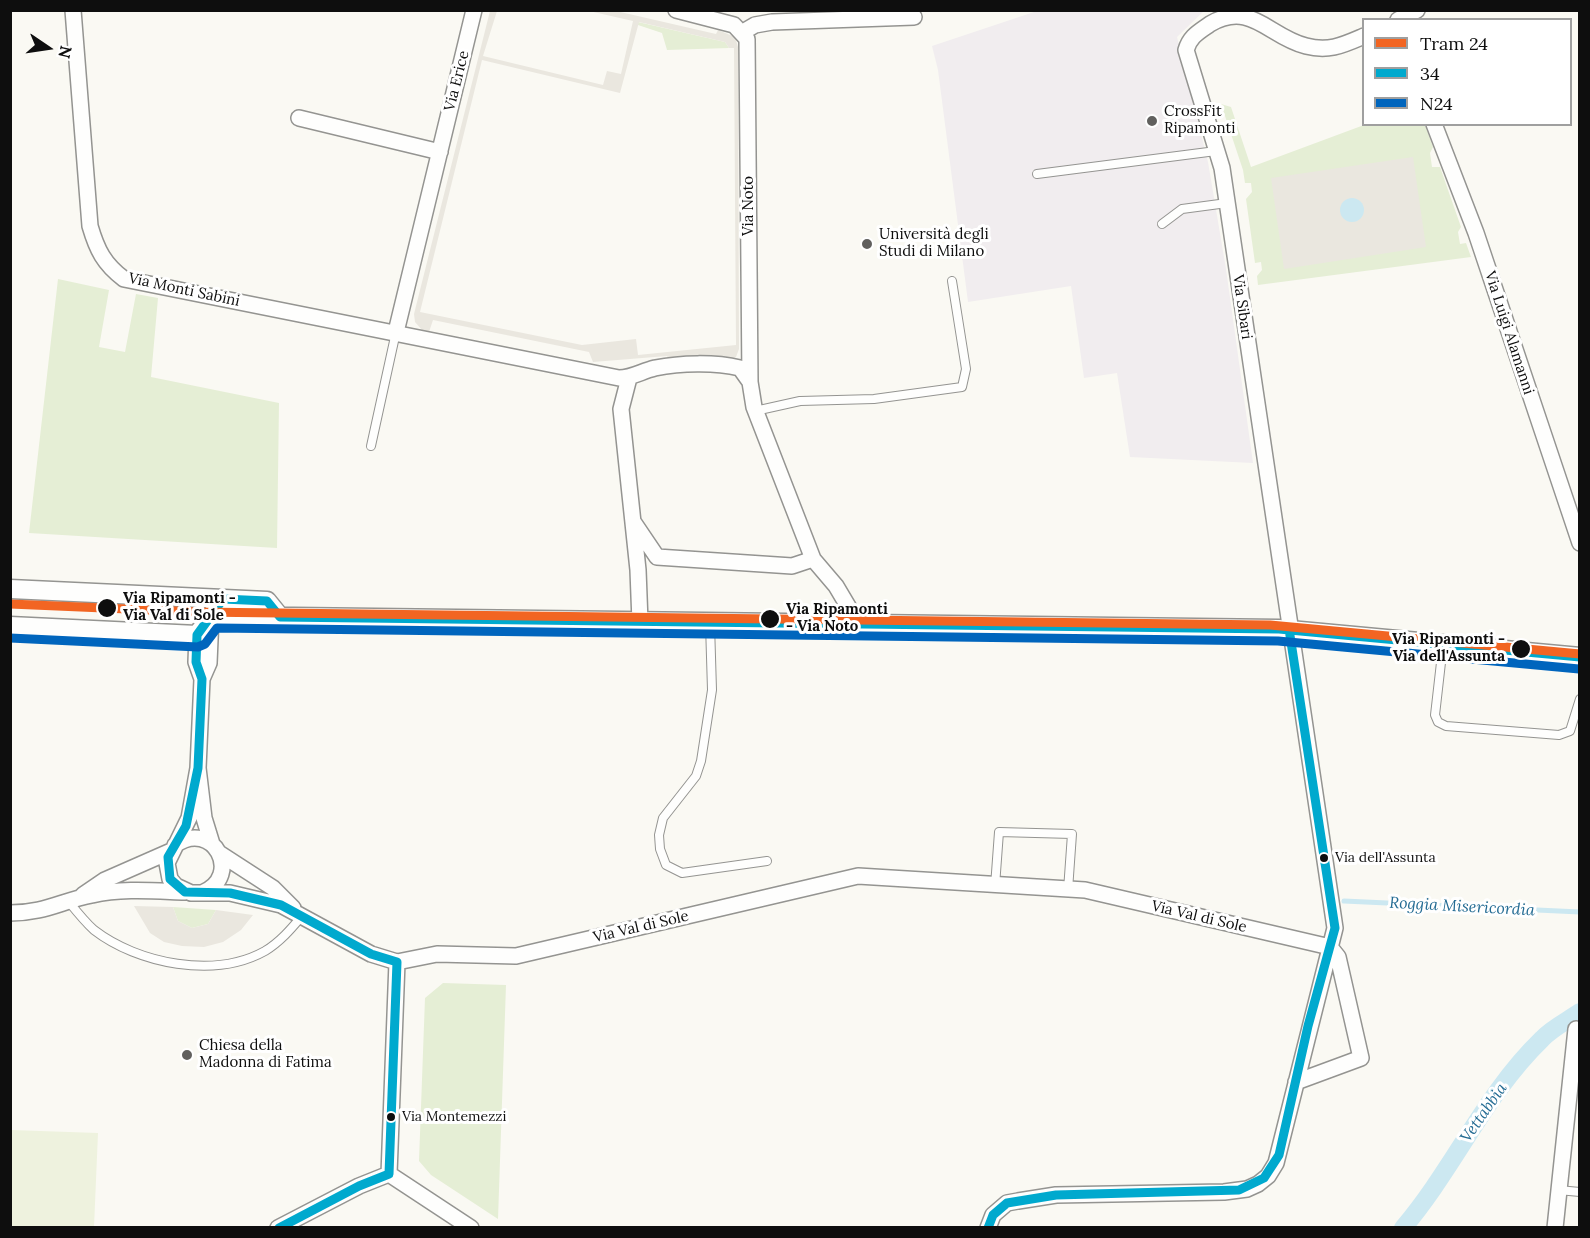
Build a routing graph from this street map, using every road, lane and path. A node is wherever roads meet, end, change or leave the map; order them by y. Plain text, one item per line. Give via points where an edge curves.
1 (73, 10) edge
2 (474, 10) edge
3 (676, 10) edge
4 (1417, 10) edge
5 (914, 16) dead end
6 (1402, 18) edge
7 (743, 32) junction
8 (1362, 37) edge
9 (299, 118) dead end
10 (1435, 126) edge
11 (1216, 151) junction
12 (440, 152) junction
13 (1037, 174) dead end
14 (1227, 203) junction
15 (1162, 224) dead end
16 (952, 281) dead end
17 (396, 332) junction
18 (629, 378) junction
19 (750, 382) junction
20 (754, 411) junction
21 (371, 446) dead end
22 (633, 520) junction
23 (1579, 539) edge
24 (813, 559) junction
25 (10, 589) edge
26 (198, 598) junction
27 (223, 599) junction
28 (211, 616) junction
29 (280, 617) junction
30 (640, 622) junction
31 (710, 622) junction
32 (864, 622) junction
33 (10, 626) edge
34 (1289, 629) junction
35 (197, 635) junction
36 (1443, 644) junction
37 (1580, 657) edge
38 (202, 679) junction
39 (1580, 699) edge
40 (198, 768) junction
41 (173, 848) junction
42 (216, 848) junction
43 (767, 861) dead end
44 (995, 886) junction
45 (1068, 890) junction
46 (185, 892) junction
47 (202, 892) junction
48 (75, 900) junction
49 (10, 913) edge
50 (300, 914) junction
51 (1330, 947) junction
52 (397, 962) junction
53 (1578, 1028) edge
54 (1296, 1082) junction
55 (1574, 1107) edge
56 (389, 1174) junction
57 (1558, 1190) junction
58 (1580, 1192) edge
59 (278, 1227) edge
60 (471, 1227) edge
61 (988, 1227) edge
62 (1555, 1227) edge

1 - 17 street, Via Monti Sabini via 90,226 97,252 117,274 124,279
2 - 12 street, Via Erice
3 - 7 street via 727,22
4 - 6 street
5 - 7 street via 764,23
7 - 19 street, Via Noto via 748,54
8 - 11 street, Via Sibari via 1338,48 1303,46 1245,14 1233,13 1223,15 1190,39 1186,50
9 - 12 street
10 - 23 street, Via Luigi Alamanni via 1476,233
11 - 13 lane
11 - 14 street, Via Sibari
12 - 17 street
14 - 15 lane via 1182,209
14 - 34 street, Via Sibari
16 - 20 lane via 966,369 962,387 874,399 800,401
17 - 18 street, Via Monti Sabini
17 - 21 lane
18 - 19 street via 654,368 721,363 740,368
18 - 22 street via 621,409
19 - 20 street, Via Noto
20 - 24 street, Via Noto
22 - 24 street via 657,557 792,566
22 - 30 street
24 - 32 street, Via Noto via 836,586 855,618
25 - 26 street
26 - 27 street
26 - 28 street
27 - 28 street
27 - 29 street via 267,601
28 - 29 street
28 - 35 street
28 - 38 street via 209,663
29 - 30 street
30 - 31 street
31 - 32 street
31 - 43 lane via 712,690 701,761 696,776 663,818 660,849 666,865 682,873
32 - 34 street
33 - 35 street
34 - 36 street
34 - 51 street via 1335,928
35 - 38 street via 196,662
36 - 37 street
36 - 39 lane via 1435,715 1446,726 1559,735 1570,730
38 - 40 street
40 - 41 street via 189,818
40 - 42 street via 204,819
41 - 42 street, Via Val di Sole via 195,838
41 - 46 street via 167,863 168,874
41 - 48 street, Via Val di Sole via 105,880
42 - 47 street via 221,874 214,886
42 - 50 street, Via Val di Sole via 273,888
44 - 45 street, Via Val di Sole
44 - 45 lane via 999,832 1072,834
44 - 52 street, Via Val di Sole via 858,876 516,956 437,954
45 - 51 street, Via Val di Sole via 1085,890
46 - 47 street, Via Val di Sole
46 - 48 street, Via Val di Sole via 109,892
47 - 50 street, Via Val di Sole via 248,896
48 - 49 street via 33,912
48 - 50 lane via 93,929 117,945 144,956 189,964 218,964 256,955 281,939
50 - 52 street, Via Val di Sole via 371,954
51 - 54 street
51 - 54 street via 1338,957 1361,1058
52 - 56 street
53 - 55 street
54 - 61 street via 1276,1163 1258,1184 1224,1192 1056,1195 1018,1201 1007,1203 993,1215
55 - 57 street
56 - 59 street
56 - 60 street
57 - 58 lane
57 - 62 street

